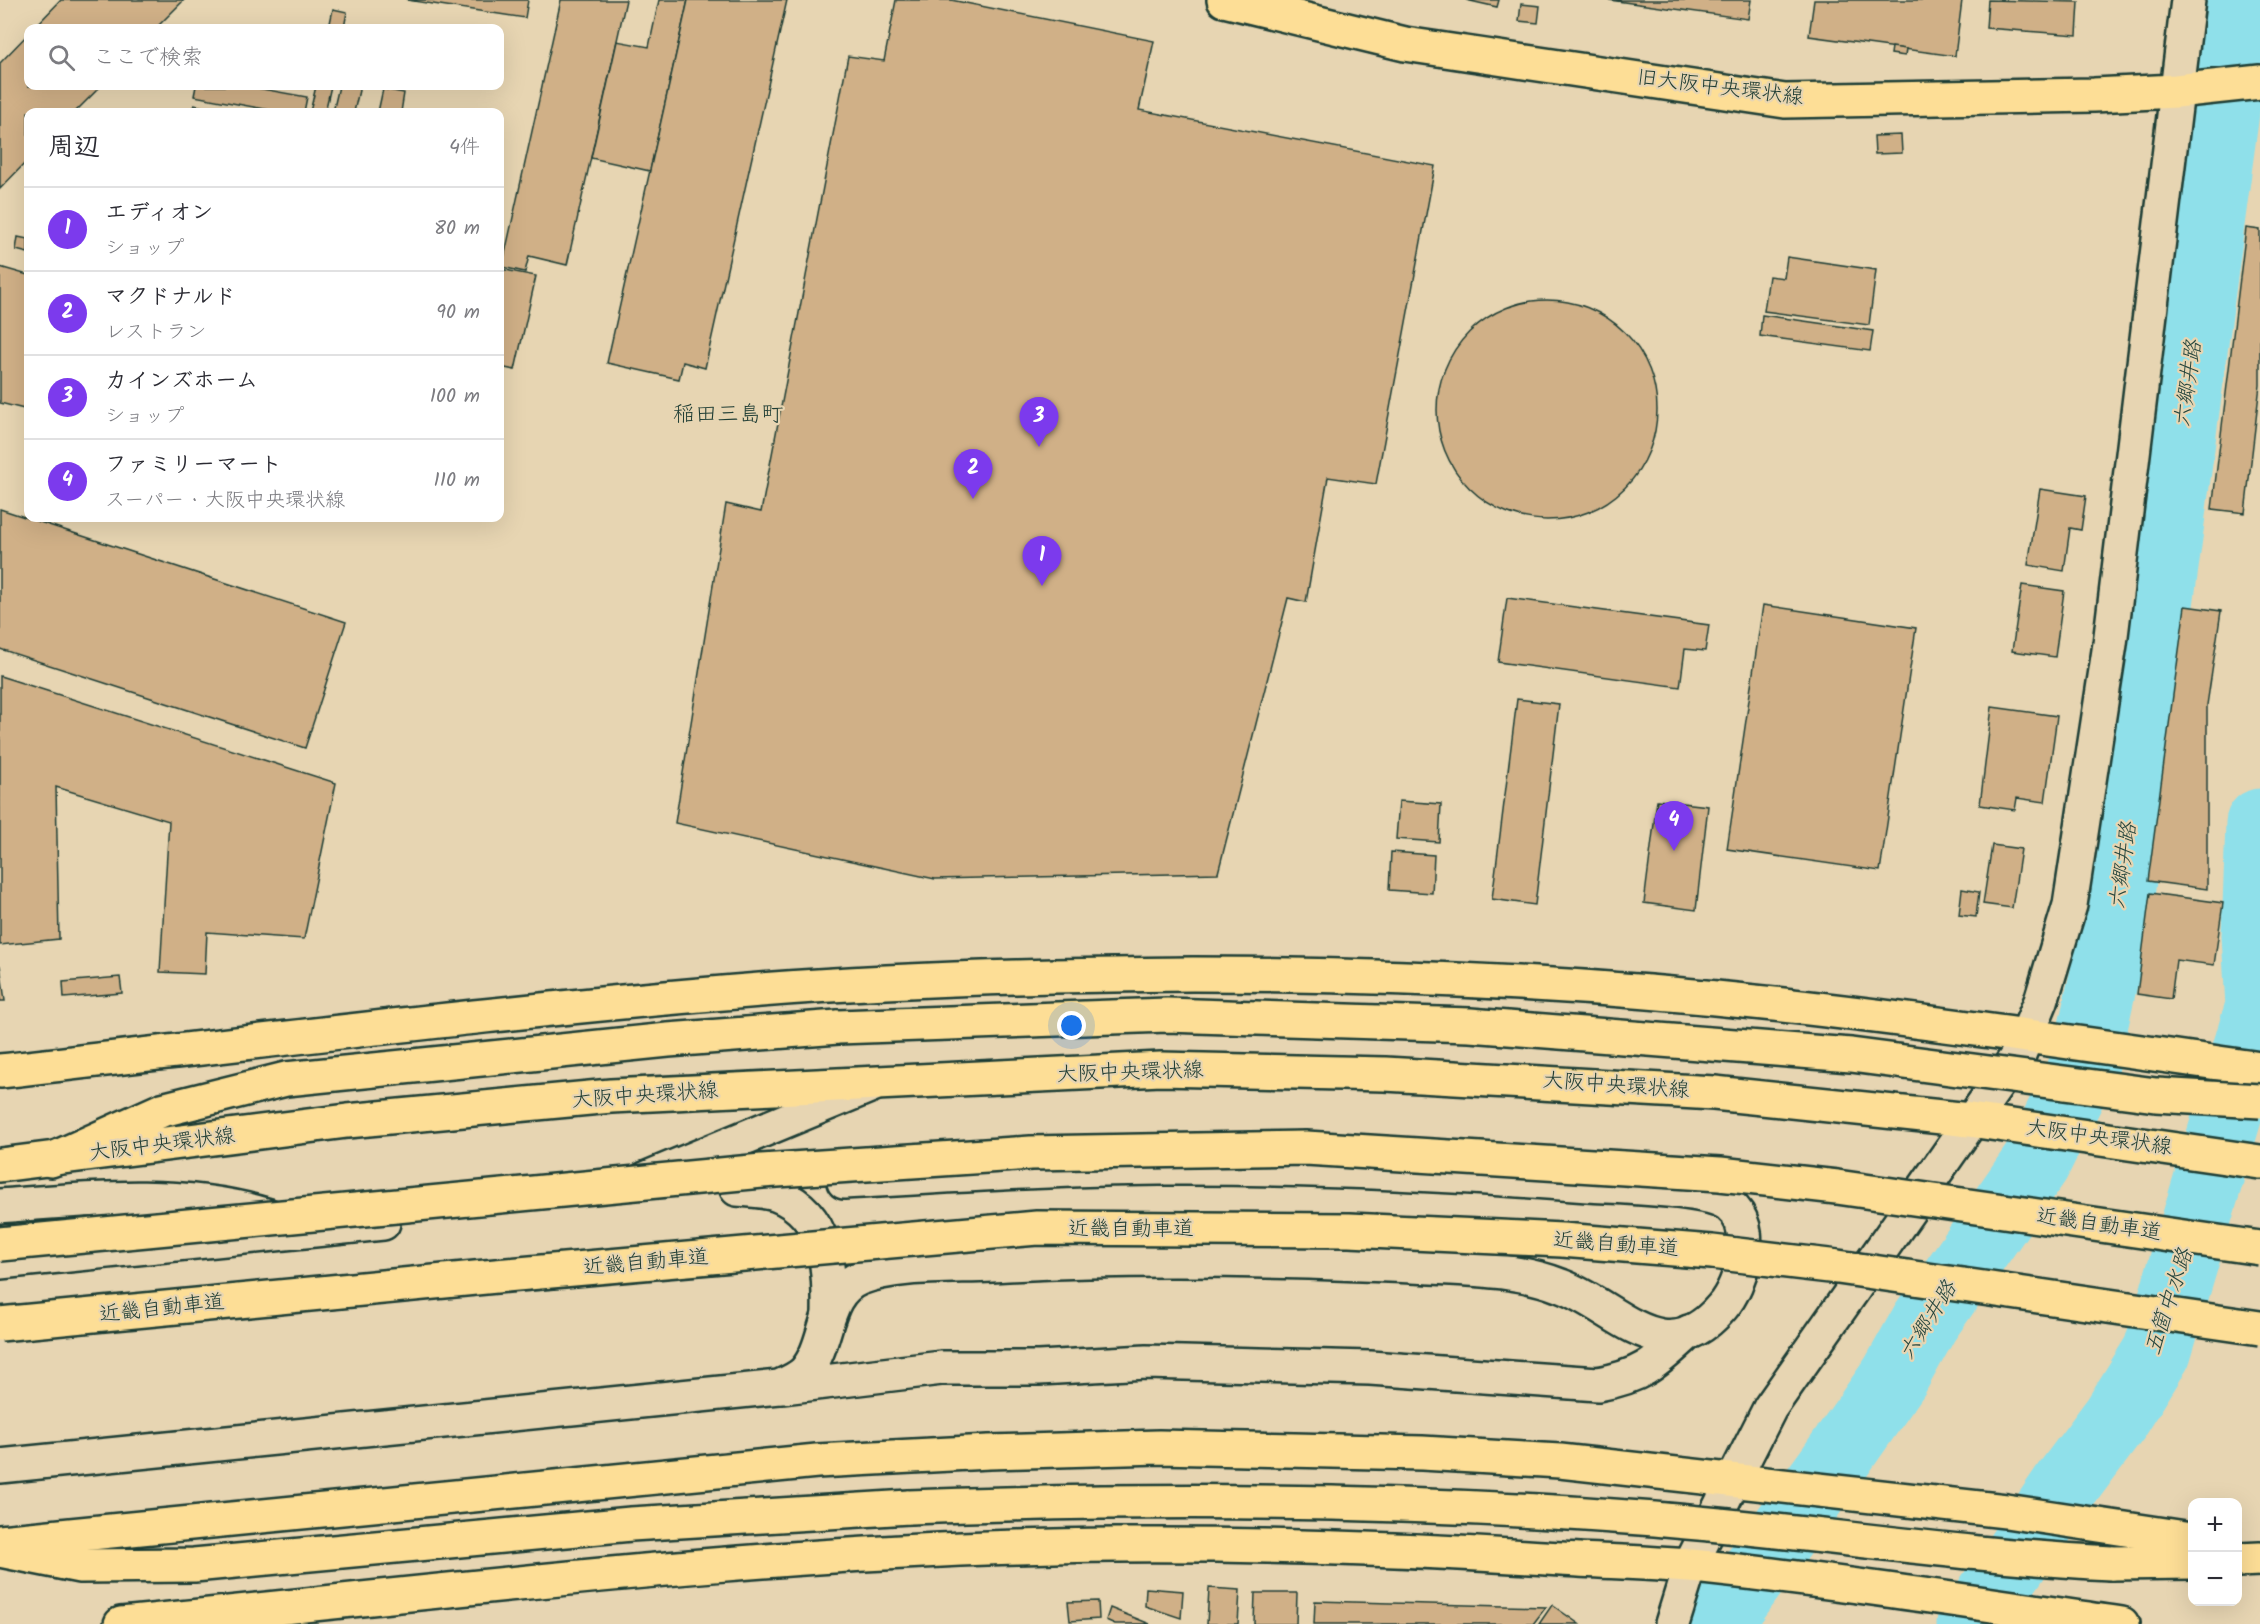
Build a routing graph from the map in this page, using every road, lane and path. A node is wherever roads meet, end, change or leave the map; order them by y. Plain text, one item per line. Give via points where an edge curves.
1 (1224, 0) edge
2 (2188, 0) edge
3 (2257, 82) edge
4 (2188, 90) junction
5 (2043, 1038) junction
6 (2260, 1069) edge
7 (0, 1071) edge
8 (876, 1083) junction
9 (2260, 1101) edge
10 (1970, 1120) junction
11 (51, 1160) junction
12 (2260, 1162) edge
13 (0, 1165) edge
14 (737, 1189) junction
15 (588, 1203) junction
16 (0, 1206) edge
17 (316, 1231) junction
18 (0, 1244) edge
19 (2260, 1248) edge
20 (0, 1262) edge
21 (830, 1314) junction
22 (0, 1324) edge
23 (2260, 1328) edge
24 (1689, 1332) junction
25 (779, 1387) junction
26 (0, 1466) edge
27 (1734, 1478) junction
28 (2188, 1538) edge
29 (0, 1542) edge
30 (2242, 1547) edge
31 (2260, 1549) edge
32 (0, 1550) edge
33 (2260, 1559) edge
34 (2242, 1560) edge
35 (2188, 1562) edge
36 (1702, 1567) junction
37 (2023, 1614) edge
38 (288, 1616) edge
39 (121, 1624) edge
40 (1672, 1624) edge
41 (2122, 1624) edge

1 - 4 main road, 旧大阪中央環状線 via 1405,44 1785,101
2 - 4 street
3 - 4 main road, 旧大阪中央環状線
4 - 5 street via 2110,644 2070,905
5 - 6 main road
5 - 7 main road via 1666,994 1379,978 1194,974 932,980 762,990
5 - 10 street via 2020,1052
8 - 10 main road, 大阪中央環状線 via 1161,1069 1385,1074 1714,1092
8 - 11 main road, 大阪中央環状線 via 599,1097 347,1121
8 - 15 street
9 - 11 main road, bridge via 2156,1095 1851,1055 1470,1025 1167,1015 838,1027 668,1040 286,1079 162,1110
10 - 12 main road, 大阪中央環状線
10 - 27 street via 1770,1408
11 - 13 main road, 大阪中央環状線
14 - 15 street
14 - 21 street via 777,1194 807,1213 824,1246
14 - 24 street via 1158,1168 1478,1177 1685,1193 1729,1205 1740,1220 1744,1251 1735,1290 1719,1311
15 - 17 street
16 - 17 street via 86,1199 166,1199 232,1207
17 - 20 street
18 - 19 main road, 近畿自動車道, bridge via 762,1172 1031,1153 1306,1148 1720,1174 1837,1186
21 - 24 street via 844,1288 859,1279 890,1272 1046,1262 1284,1261 1499,1271 1558,1284 1653,1336
21 - 25 street via 807,1370
22 - 23 main road, 近畿自動車道, bridge via 1037,1228 1349,1230 1712,1252
24 - 25 street via 1656,1362 1627,1379 1598,1384 1370,1368 1146,1362 942,1368
25 - 26 street
27 - 28 main road via 2006,1511
27 - 29 main road via 1412,1452 1159,1447 1012,1451 705,1471
27 - 36 street
30 - 31 main road
32 - 35 main road, bridge via 80,1566 194,1565 588,1528 909,1508 1044,1502 1358,1502 1640,1518 2024,1558
33 - 34 main road
36 - 37 main road via 1945,1596
36 - 38 main road via 1279,1545 989,1548 681,1568
36 - 40 street
37 - 41 main road
38 - 39 main road

